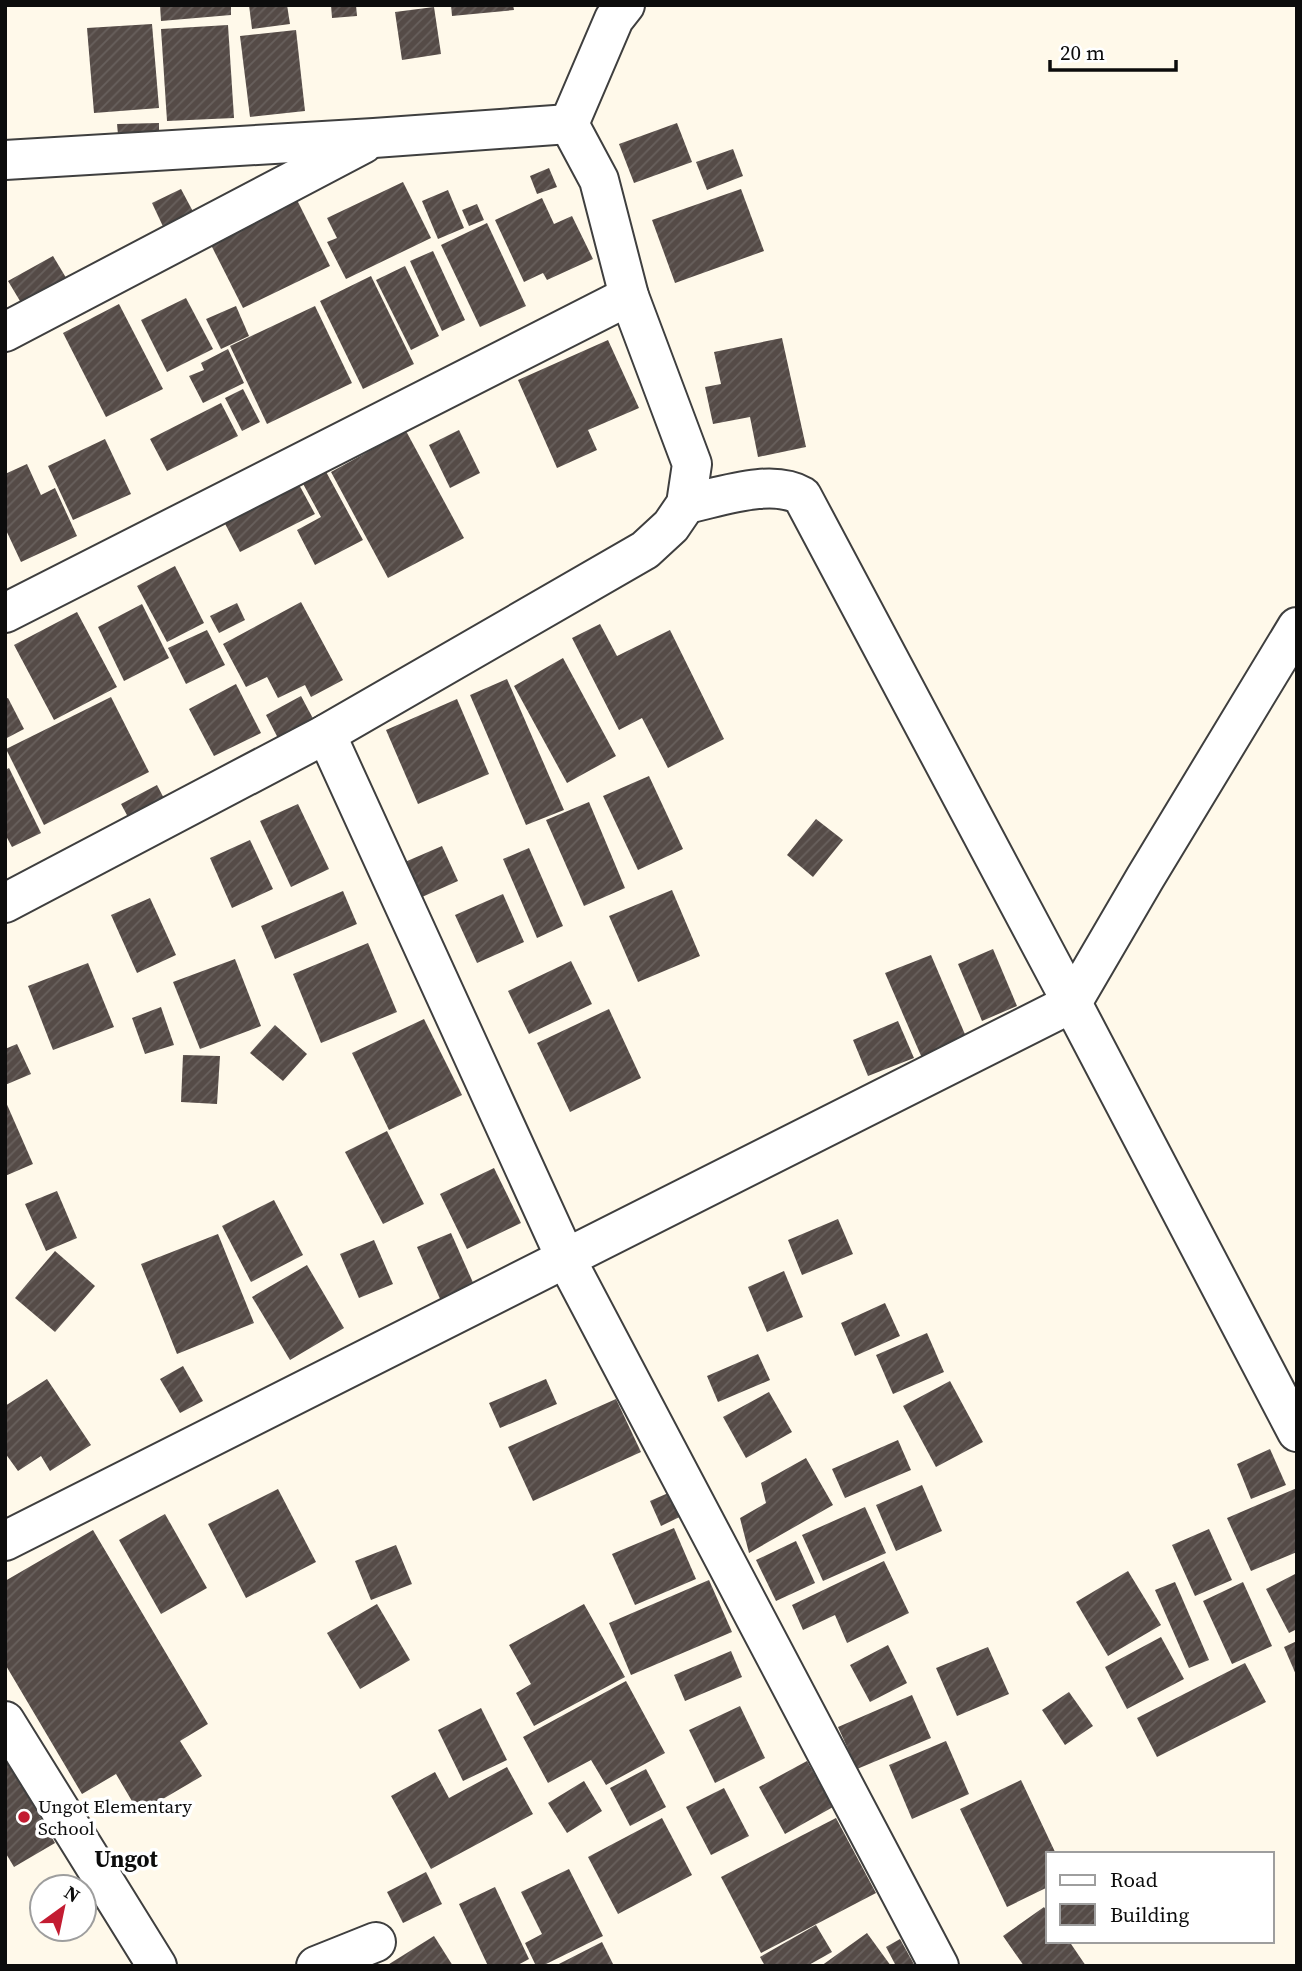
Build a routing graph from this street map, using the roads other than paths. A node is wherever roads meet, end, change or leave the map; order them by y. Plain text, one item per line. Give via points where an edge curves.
1 (625, 5) edge
2 (569, 124) junction
3 (374, 138) junction
4 (5, 160) edge
5 (629, 296) junction
6 (5, 332) edge
7 (687, 504) junction
8 (5, 613) edge
9 (1297, 627) edge
10 (326, 734) junction
11 (5, 904) edge
12 (1072, 1003) junction
13 (566, 1259) junction
14 (1297, 1432) edge
15 (5, 1541) edge
16 (5, 1721) edge
17 (376, 1942) dead end
18 (157, 1966) edge
19 (316, 1966) edge
20 (939, 1966) edge

1 - 2 street via 614,19
2 - 3 street
2 - 5 street via 599,180
3 - 4 street
3 - 6 street
5 - 7 street via 692,464
5 - 8 street
7 - 10 street via 645,550
7 - 12 street via 751,490 790,489 802,496
9 - 12 street
10 - 11 street
10 - 13 street
12 - 13 street
12 - 14 street
13 - 15 street
13 - 20 street
16 - 18 street
17 - 19 street

